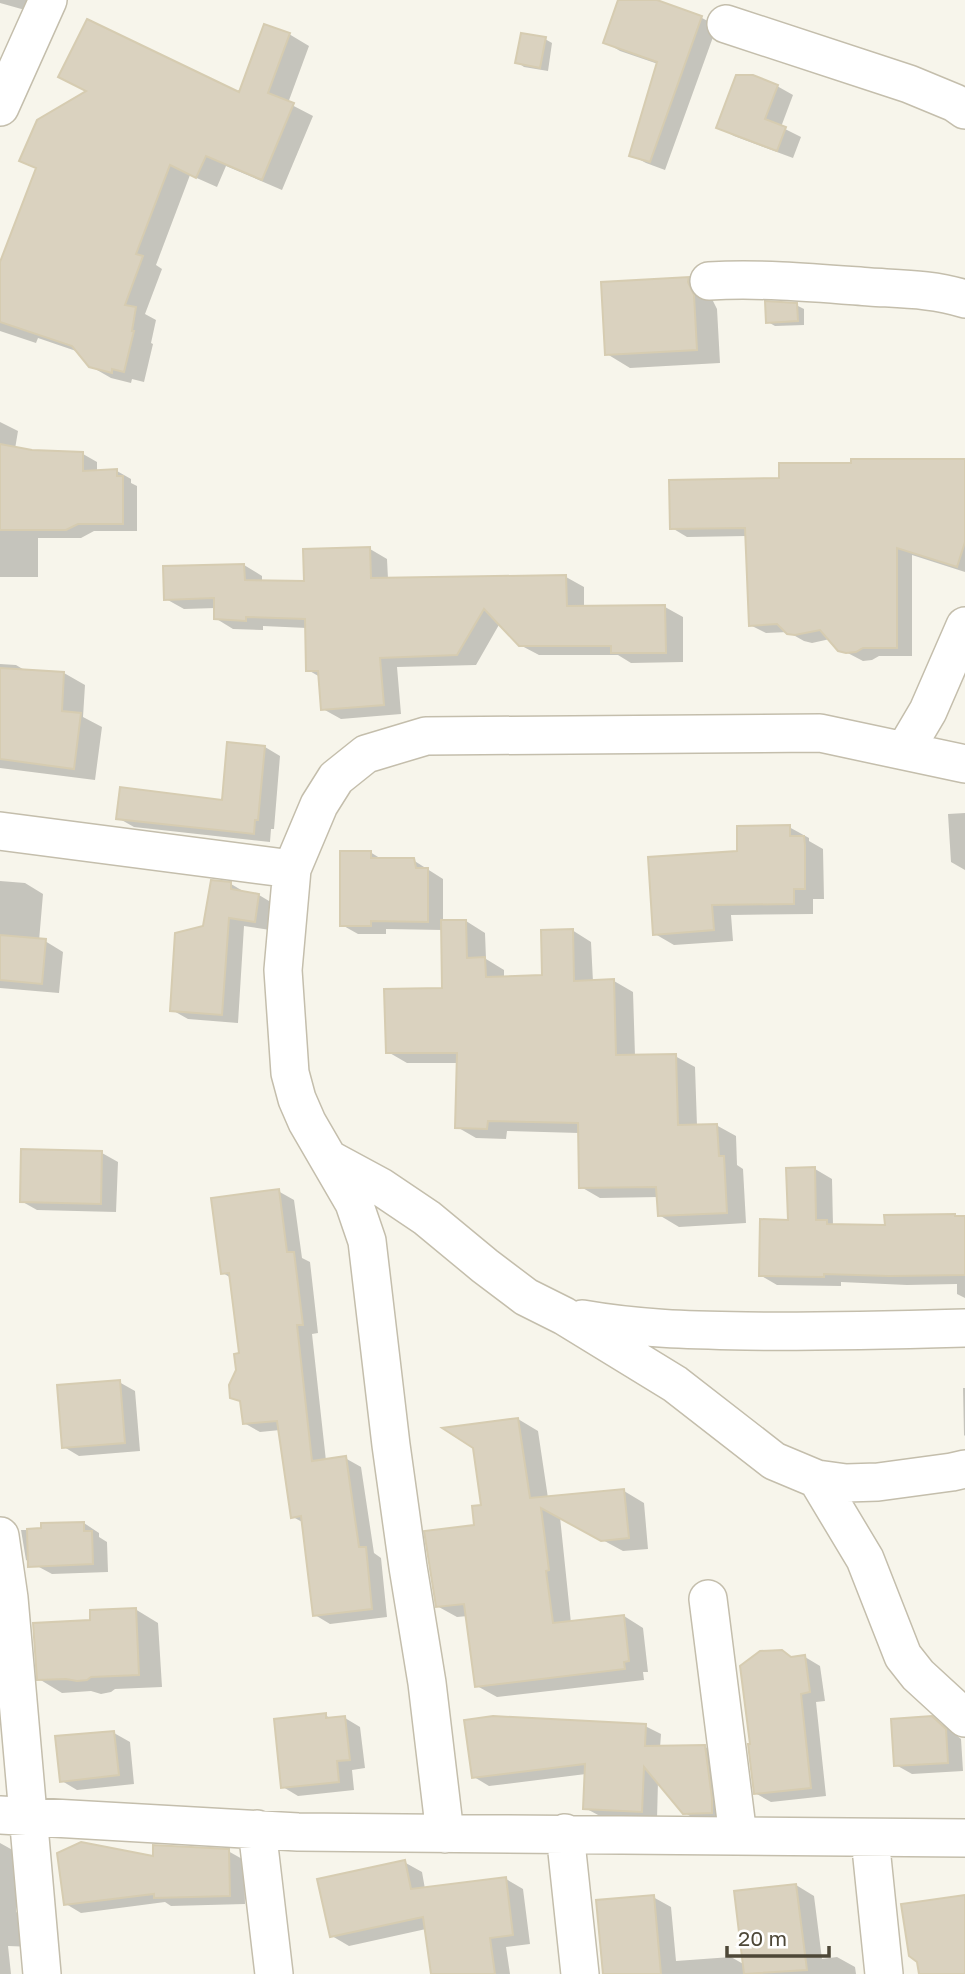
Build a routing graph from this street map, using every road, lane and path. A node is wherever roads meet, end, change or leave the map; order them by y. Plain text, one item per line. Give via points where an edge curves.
1 (48, 0) edge
2 (726, 23) dead end
3 (0, 107) edge
4 (965, 110) edge
5 (709, 281) dead end
6 (965, 299) edge
7 (965, 626) edge
8 (905, 750) junction
9 (965, 764) edge
10 (0, 831) edge
11 (292, 869) junction
12 (331, 1160) junction
13 (564, 1315) junction
14 (965, 1328) edge
15 (965, 1469) edge
16 (817, 1479) junction
17 (0, 1536) edge
18 (708, 1599) dead end
19 (965, 1718) edge
20 (14, 1816) edge
21 (257, 1829) junction
22 (565, 1833) junction
23 (445, 1834) junction
24 (738, 1836) junction
25 (870, 1838) junction
26 (965, 1838) edge
27 (41, 1974) edge
28 (274, 1974) edge
29 (580, 1974) edge
30 (884, 1974) edge

1 - 3 street
2 - 4 street via 909,84
5 - 6 street via 858,286
7 - 8 street via 928,711
8 - 9 street
8 - 11 street via 820,733 426,736 366,754 336,778 319,805
10 - 11 street
11 - 12 street via 283,970 290,1073 307,1122
12 - 13 street via 428,1217 526,1297
12 - 23 street via 354,1203 367,1241
13 - 14 street via 663,1330
13 - 16 street via 675,1384 774,1461
15 - 16 street via 878,1482
16 - 19 street via 865,1559 902,1656
17 - 20 street via 9,1598
18 - 24 street
20 - 21 street
20 - 27 street
21 - 23 street
21 - 28 street
22 - 23 street
22 - 24 street
22 - 29 street
24 - 25 street
25 - 26 street
25 - 30 street

